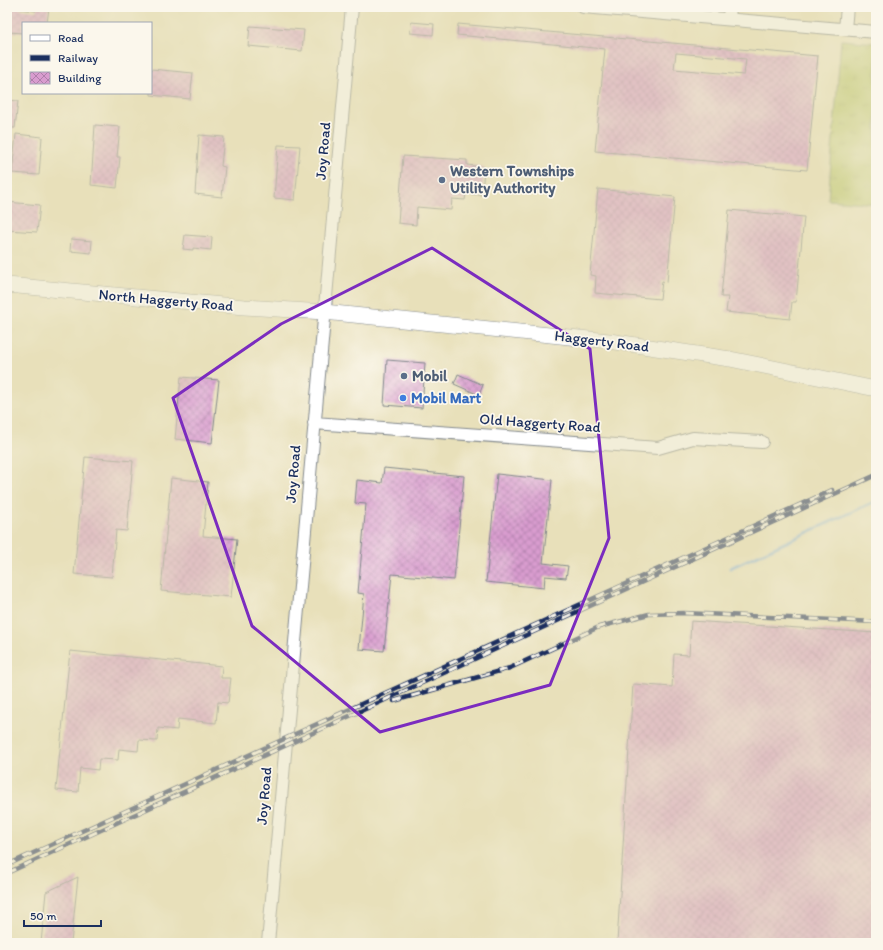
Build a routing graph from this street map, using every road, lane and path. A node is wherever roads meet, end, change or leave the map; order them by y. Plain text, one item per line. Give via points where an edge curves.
1 (352, 7) edge
2 (583, 7) edge
3 (730, 7) edge
4 (847, 7) edge
5 (615, 8) edge
6 (729, 19) junction
7 (844, 29) junction
8 (876, 32) edge
9 (7, 286) edge
10 (324, 312) junction
11 (876, 389) edge
12 (314, 423) junction
13 (762, 442) dead end
14 (268, 943) edge

1 - 10 street, Joy Road
2 - 5 street
3 - 6 street
4 - 7 street
5 - 6 street
6 - 7 street
7 - 8 street
9 - 10 main road, North Haggerty Road
10 - 11 main road, Haggerty Road via 678,350
10 - 12 street, Joy Road
12 - 13 street, Old Haggerty Road via 658,448 694,438
12 - 14 street, Joy Road

